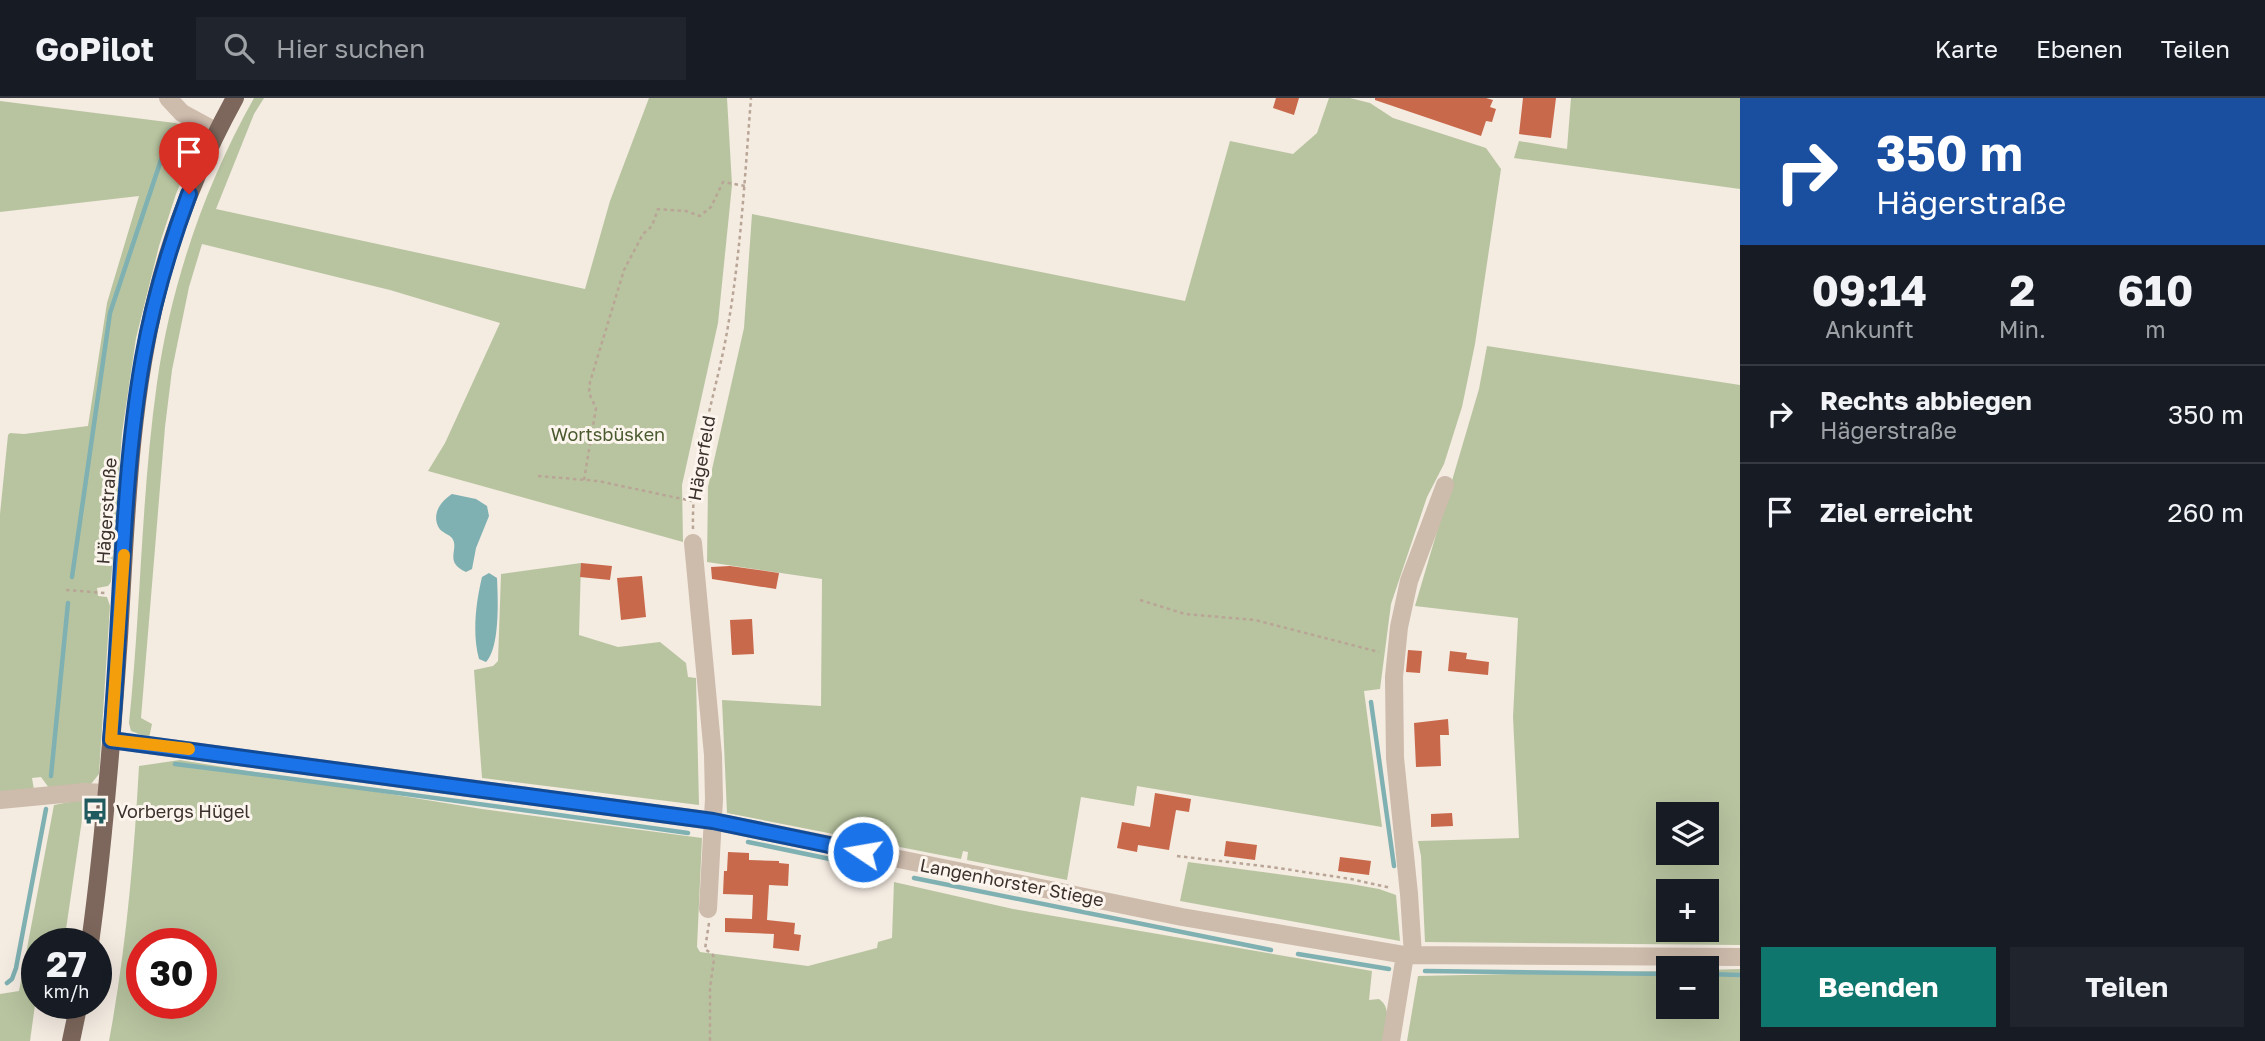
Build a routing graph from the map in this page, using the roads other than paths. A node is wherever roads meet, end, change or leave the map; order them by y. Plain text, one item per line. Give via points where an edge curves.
1 (168, 98) edge
2 (235, 98) edge
3 (217, 132) junction
4 (1445, 485) dead end
5 (693, 543) road end
6 (111, 740) junction
7 (106, 793) junction
8 (0, 800) edge
9 (713, 821) junction
10 (708, 909) road end
11 (97, 928) edge
12 (1409, 955) junction
13 (1740, 957) edge
14 (76, 1019) edge
15 (71, 1041) edge
16 (1391, 1041) edge

1 - 3 street via 182,113
2 - 3 main road, Hägerstraße
3 - 6 main road, Hägerstraße via 180,219 147,338 133,438
4 - 12 street via 1409,580 1396,657 1395,758 1409,894
5 - 9 street via 710,707
6 - 7 main road, Hägerstraße
6 - 9 street, Langenhorster Stiege
7 - 8 street
7 - 11 main road, Hägerstraße
9 - 10 street
9 - 12 street, Langenhorster Stiege via 1182,917
12 - 13 street, Langenhorster Stiege
12 - 16 street
14 - 15 main road

